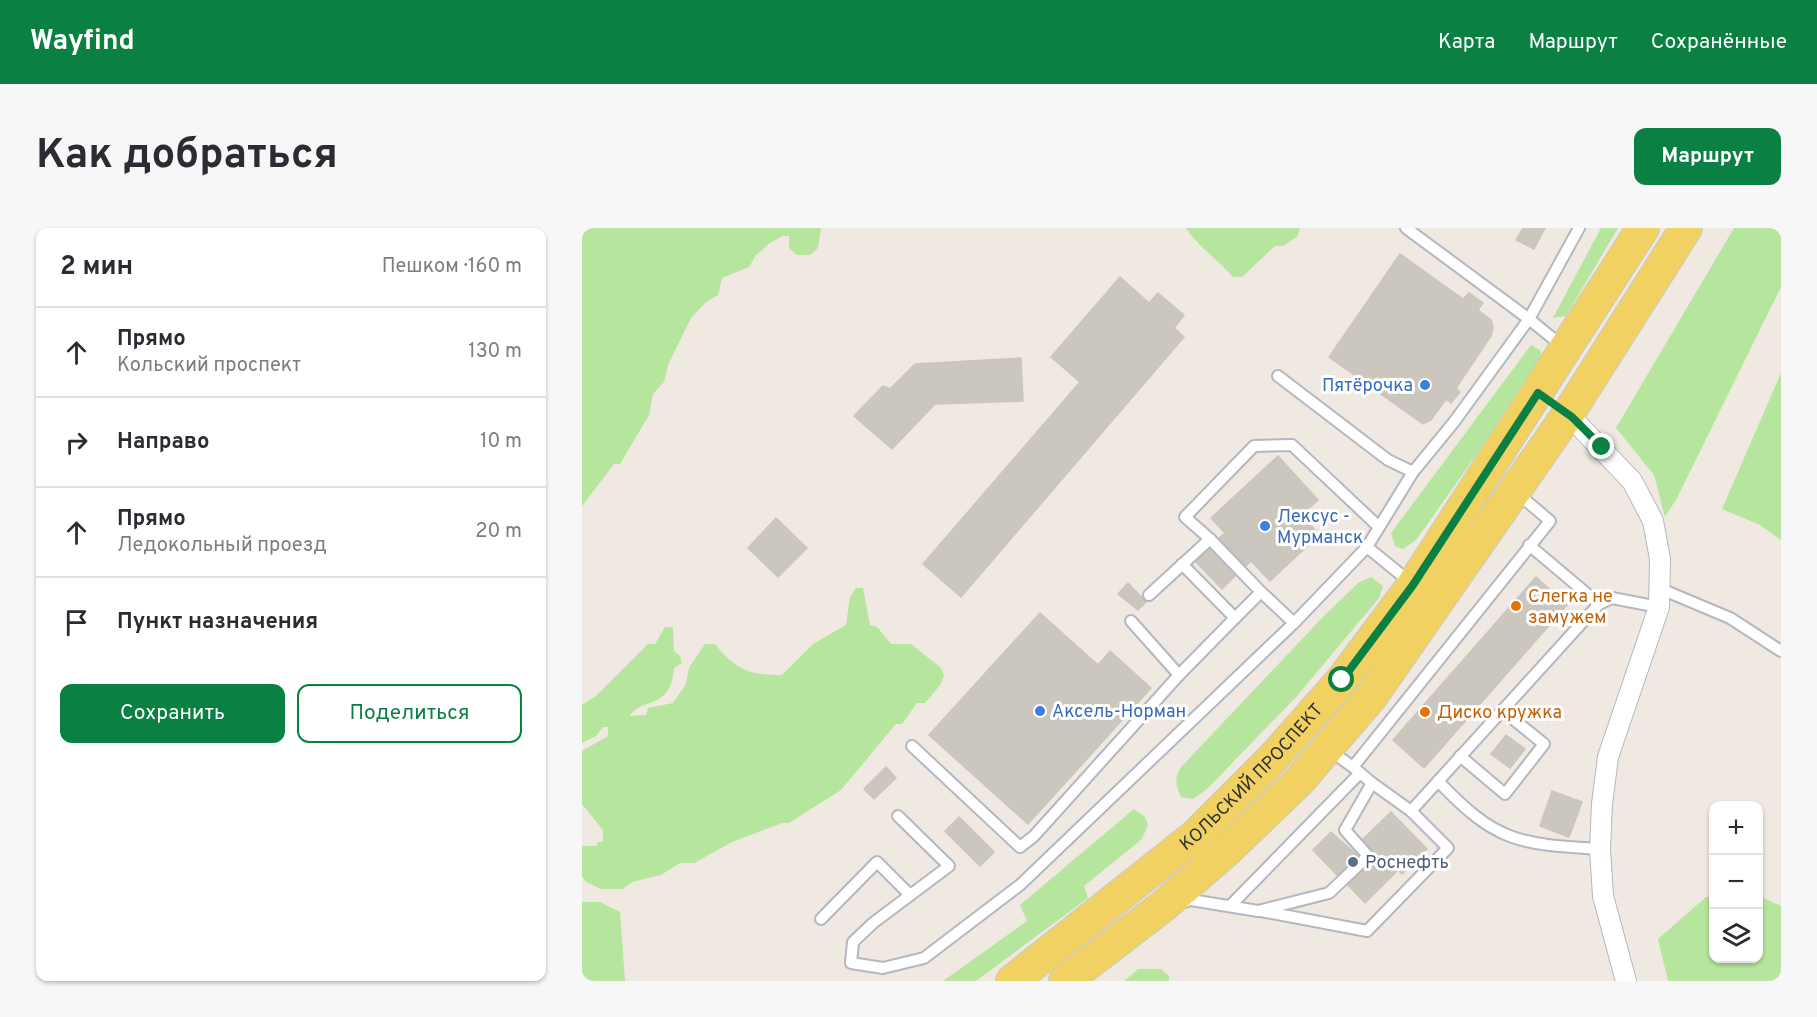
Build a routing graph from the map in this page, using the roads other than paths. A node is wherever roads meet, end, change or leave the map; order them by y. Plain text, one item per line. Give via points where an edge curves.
1 (1406, 228) edge
2 (1579, 228) edge
3 (1643, 228) edge
4 (1686, 228) edge
5 (1529, 319) junction
6 (1567, 350) junction
7 (1278, 376) dead end
8 (1538, 393) junction
9 (1568, 414) junction
10 (1413, 472) junction
11 (1526, 499) junction
12 (1379, 527) junction
13 (1210, 539) junction
14 (1529, 545) junction
15 (1367, 547) junction
16 (1182, 564) junction
17 (1413, 585) junction
18 (1261, 592) junction
19 (1149, 595) dead end
20 (1660, 598) junction
21 (1599, 604) junction
22 (1235, 618) junction
23 (1131, 621) dead end
24 (1294, 623) junction
25 (1781, 651) edge
26 (1179, 675) junction
27 (1502, 710) junction
28 (912, 746) dead end
29 (1326, 747) junction
30 (1460, 756) junction
31 (1357, 770) junction
32 (1438, 781) junction
33 (1372, 783) junction
34 (1411, 811) junction
35 (898, 816) dead end
36 (1600, 849) junction
37 (910, 895) junction
38 (1230, 906) junction
39 (1162, 907) junction
40 (1258, 911) junction
41 (821, 919) dead end
42 (1012, 981) edge
43 (1065, 981) edge
44 (1626, 981) edge

1 - 5 lane
2 - 5 lane
3 - 6 main road, КОЛЬСКИЙ ПРОСПЕКТ
4 - 9 main road, КОЛЬСКИЙ ПРОСПЕКТ
5 - 6 lane
5 - 10 lane
6 - 8 main road, КОЛЬСКИЙ ПРОСПЕКТ
7 - 10 lane via 1388,460
8 - 9 main road
8 - 17 main road, КОЛЬСКИЙ ПРОСПЕКТ
9 - 11 main road, КОЛЬСКИЙ ПРОСПЕКТ
9 - 20 street via 1632,481 1653,521 1660,559
10 - 12 lane
11 - 14 lane via 1550,521
11 - 29 main road, КОЛЬСКИЙ ПРОСПЕКТ via 1371,698
12 - 13 lane via 1292,445 1254,446 1185,517
12 - 15 lane
13 - 16 lane
13 - 18 lane
14 - 21 lane
14 - 31 lane
15 - 17 lane
15 - 24 lane
16 - 19 lane
16 - 22 lane
17 - 42 main road, КОЛЬСКИЙ ПРОСПЕКТ via 1342,680 1273,758 1196,835
18 - 22 lane
18 - 24 lane
20 - 21 lane via 1612,598
20 - 25 lane via 1730,618
20 - 36 street via 1608,757
21 - 27 lane
22 - 26 lane
23 - 26 lane
24 - 37 lane via 1011,892 924,958 883,968 851,963 853,942
26 - 28 lane via 1020,847
27 - 30 lane
27 - 30 lane via 1544,744 1505,794
29 - 31 lane
29 - 39 main road, КОЛЬСКИЙ ПРОСПЕКТ via 1291,789
30 - 32 lane
31 - 33 lane
31 - 38 lane
32 - 34 lane
32 - 36 lane via 1469,814 1512,839
33 - 34 lane
33 - 40 lane via 1346,830 1368,856 1329,893
34 - 40 lane via 1448,848 1367,931
35 - 37 lane via 949,866
36 - 44 street via 1603,896
37 - 41 lane via 877,862
38 - 39 lane via 1191,900
38 - 40 lane
39 - 43 main road, КОЛЬСКИЙ ПРОСПЕКТ

